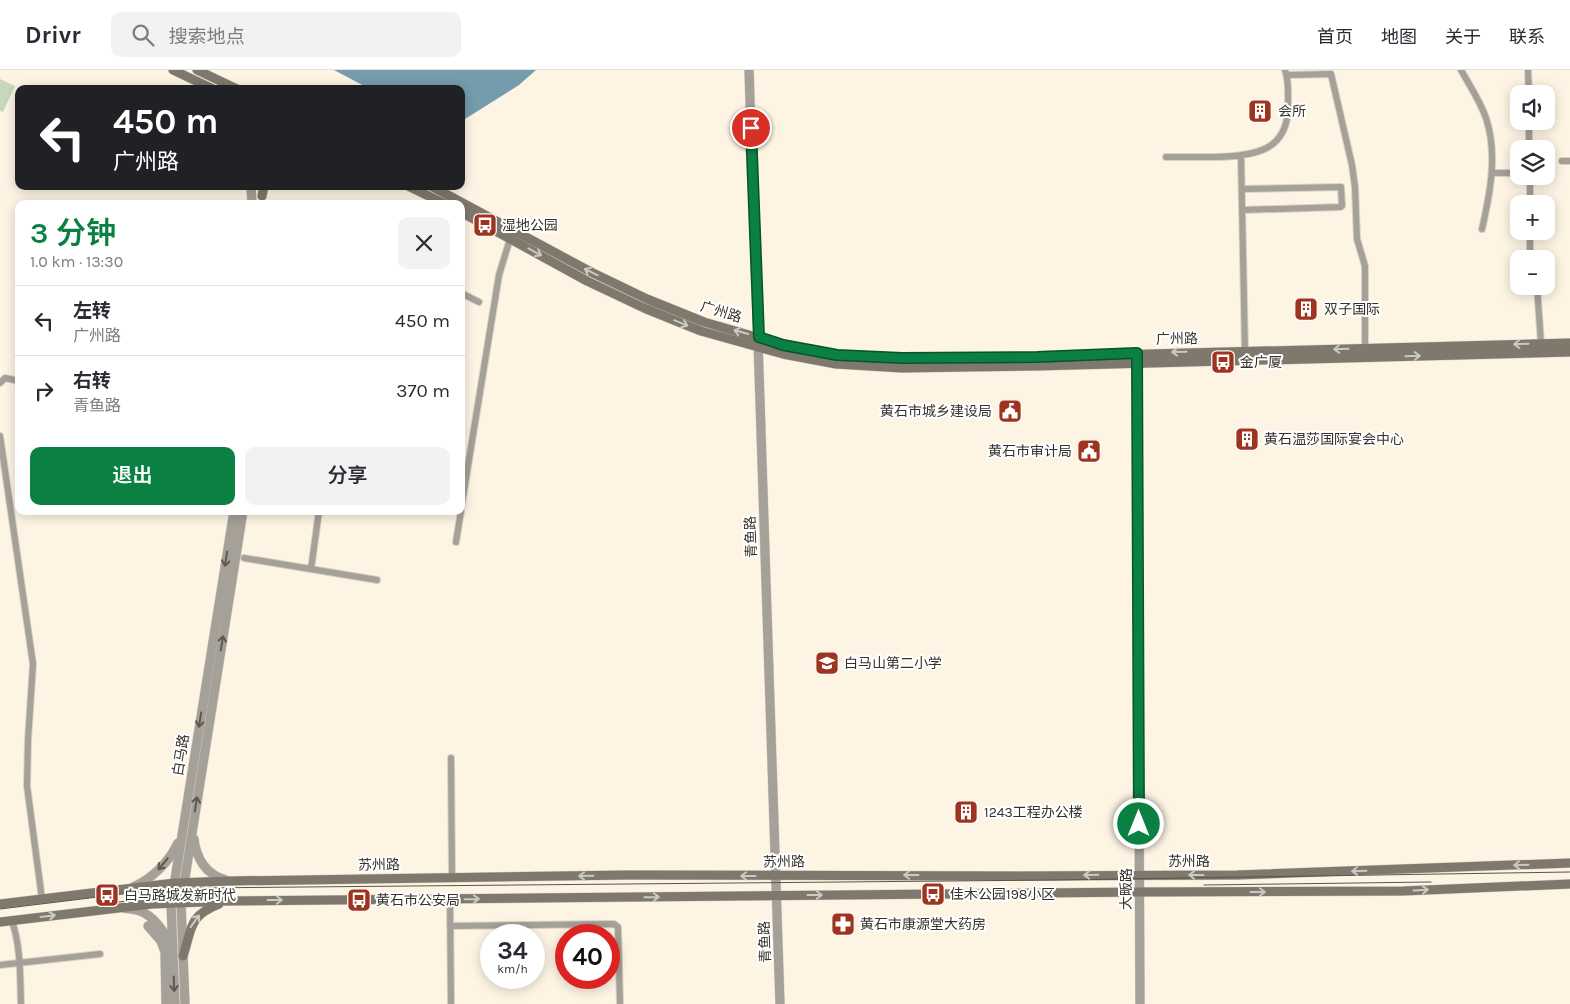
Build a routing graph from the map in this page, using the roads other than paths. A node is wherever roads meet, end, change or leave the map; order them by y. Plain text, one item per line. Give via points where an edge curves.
1 (173, 70) edge
2 (197, 70) edge
3 (749, 70) edge
4 (1461, 70) edge
5 (1528, 70) edge
6 (1286, 72) edge
7 (1331, 72) edge
8 (205, 85) edge
9 (229, 85) edge
10 (1529, 85) edge
11 (1242, 156) junction
12 (1166, 158) dead end
13 (1562, 161) dead end
14 (1570, 161) edge
15 (1492, 173) junction
16 (1510, 173) edge
17 (1341, 187) junction
18 (1355, 187) junction
19 (1242, 189) junction
20 (416, 190) edge
21 (438, 190) edge
22 (437, 200) edge
23 (457, 200) edge
24 (465, 204) edge
25 (1242, 210) junction
26 (465, 214) edge
27 (1482, 229) dead end
28 (510, 239) junction
29 (465, 295) edge
30 (1538, 295) edge
31 (479, 302) dead end
32 (759, 337) junction
33 (1541, 343) junction
34 (1570, 343) edge
35 (759, 347) junction
36 (1365, 348) junction
37 (1245, 352) junction
38 (1570, 352) edge
39 (1137, 353) junction
40 (1137, 364) junction
41 (15, 380) edge
42 (0, 383) edge
43 (0, 436) edge
44 (1, 454) edge
45 (465, 485) edge
46 (233, 515) edge
47 (243, 515) edge
48 (318, 515) edge
49 (460, 515) edge
50 (456, 542) dead end
51 (244, 558) dead end
52 (311, 569) junction
53 (377, 580) dead end
54 (451, 758) dead end
55 (188, 827) junction
56 (1570, 863) edge
57 (776, 875) junction
58 (1139, 875) junction
59 (452, 877) junction
60 (231, 881) junction
61 (174, 883) junction
62 (184, 883) junction
63 (1570, 884) edge
64 (129, 889) junction
65 (1139, 892) junction
66 (777, 895) junction
67 (42, 899) junction
68 (450, 899) junction
69 (226, 901) junction
70 (182, 903) junction
71 (0, 904) edge
72 (171, 904) junction
73 (124, 908) junction
74 (12, 921) junction
75 (0, 922) edge
76 (148, 926) dead end
77 (450, 926) junction
78 (100, 954) dead end
79 (183, 956) junction
80 (19, 963) junction
81 (0, 965) edge
82 (174, 965) junction
83 (21, 1004) edge
84 (166, 1004) edge
85 (175, 1004) edge
86 (185, 1004) edge
87 (451, 1004) edge
88 (620, 1004) edge
89 (780, 1004) edge
90 (1140, 1004) edge

1 - 8 main road
2 - 9 main road
3 - 32 street, 青鱼路
4 - 15 street via 1486,120
5 - 10 street
6 - 7 street
6 - 11 street via 1288,112 1283,132 1264,151
7 - 18 street
11 - 12 street
11 - 19 street
13 - 14 street
15 - 16 street
15 - 27 street
17 - 18 street
17 - 19 street
17 - 25 street via 1340,207
18 - 36 street via 1356,238 1365,266
19 - 25 street
20 - 22 main road
23 -> 21 main road, 广州路
32 -> 24 main road, 广州路 via 704,322 648,299
25 - 37 street
26 - 28 main road, 广州路
28 -> 35 main road, 广州路 via 586,281 644,308 701,331
28 - 45 street via 498,275
29 - 31 street
30 - 33 street
32 - 35 street, 青鱼路
32 - 39 main road, 广州路 via 837,355 902,358
33 - 34 main road, 广州路
33 -> 36 main road, 广州路
35 - 40 main road, 广州路 via 836,364 902,368
35 - 57 street, 青鱼路
36 -> 37 main road, 广州路
37 -> 39 main road, 广州路
40 -> 38 main road, 广州路
39 - 40 street, 大畈路
40 - 58 street, 大畈路
41 - 42 street via 5,378
43 - 44 street
44 - 67 street via 33,664 27,786
46 -> 55 street, 白马路
55 -> 47 street, 白马路
48 - 52 street
49 - 50 street
51 - 52 street
52 - 53 street
54 - 59 street
55 - 60 street via 197,856 209,873
55 - 61 street, 白马路
55 - 62 street, 白马路
55 -> 64 street via 174,852 158,870 143,883
56 -> 58 main road, 苏州路 via 1237,875
58 -> 57 main road, 苏州路
57 -> 59 main road, 苏州路
57 - 66 street, 青鱼路
58 - 65 street, 大畈路
59 - 60 main road, 苏州路
60 - 62 main road, 苏州路
61 - 62 main road, 苏州路
61 - 64 main road, 苏州路
61 - 72 street, 白马路
62 - 70 street, 白马路
65 -> 63 main road via 1403,891
64 - 67 main road, 苏州路
66 -> 65 main road
65 - 90 street, 大畈路
68 -> 66 main road
66 - 89 street, 青鱼路
67 - 71 main road, 苏州路
69 -> 68 main road
68 - 77 street
69 - 70 main road
79 -> 69 main road via 189,930 198,916
70 - 72 main road
70 - 79 street, 白马路
72 - 73 main road
72 - 82 street, 白马路
74 -> 73 main road
73 - 82 street via 142,912 160,927 170,944
74 - 75 main road
74 - 80 street
76 - 84 street via 165,952
77 - 87 street
77 - 88 street via 614,924 618,927
78 - 80 street
79 - 86 street, 白马路
80 - 81 street
80 - 83 street
82 -> 85 street, 白马路

